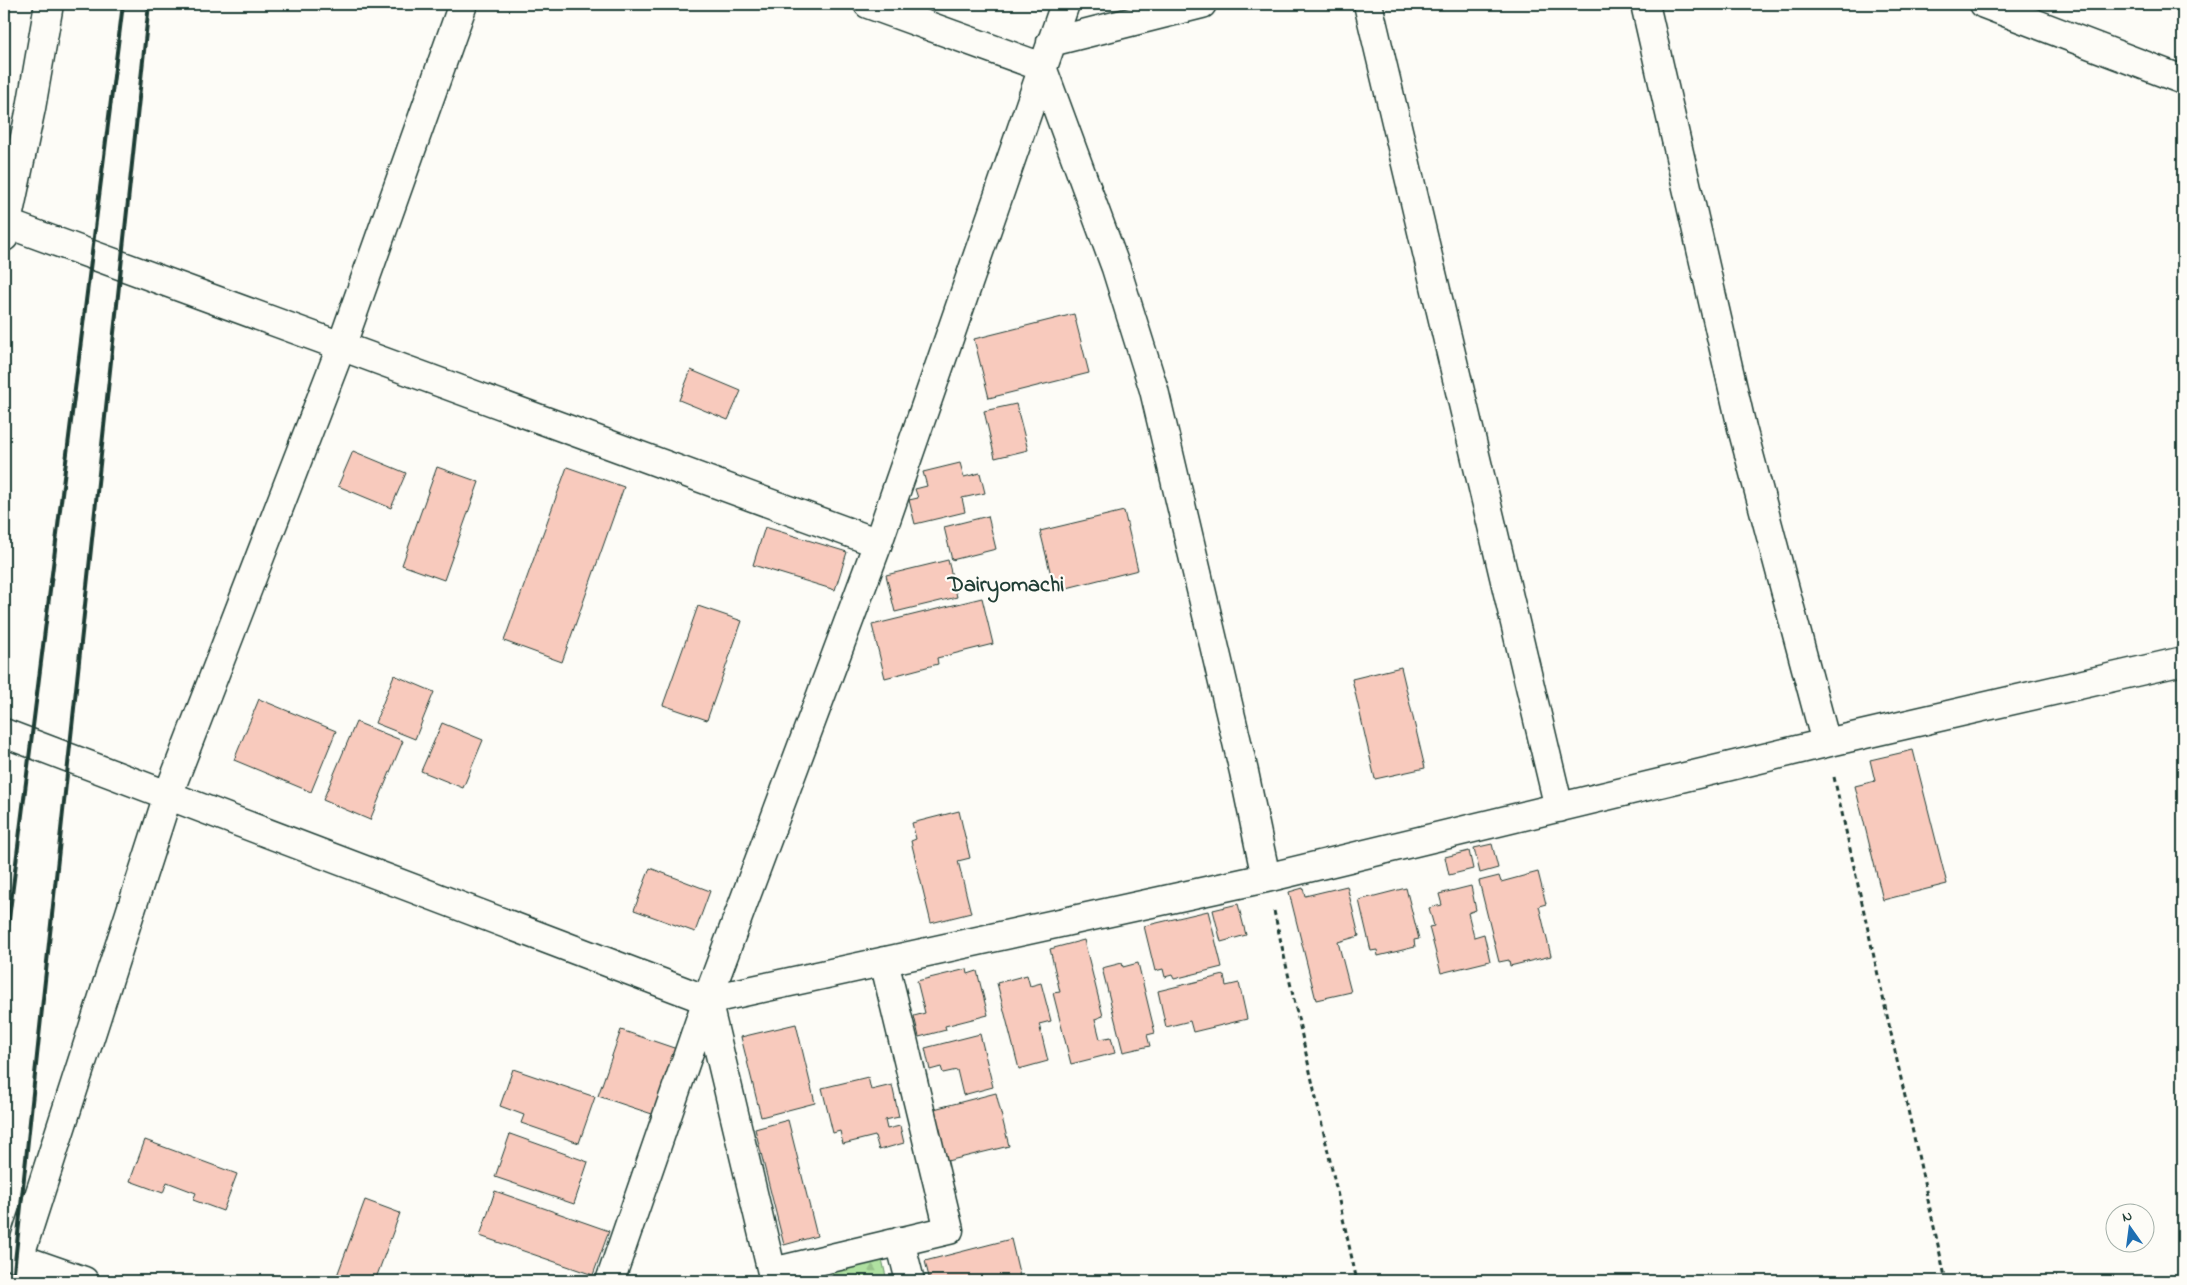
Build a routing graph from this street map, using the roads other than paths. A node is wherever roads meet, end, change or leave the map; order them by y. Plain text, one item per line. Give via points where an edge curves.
1 (49, 4) edge
2 (463, 4) edge
3 (868, 4) edge
4 (1065, 4) edge
5 (1202, 4) edge
6 (1368, 4) edge
7 (1645, 4) edge
8 (1984, 4) edge
9 (1046, 55) junction
10 (2183, 80) edge
11 (6, 231) edge
12 (341, 347) junction
13 (878, 543) junction
14 (2183, 661) edge
15 (4, 733) edge
16 (1826, 743) junction
17 (168, 795) junction
18 (1559, 808) junction
19 (1266, 878) junction
20 (884, 961) junction
21 (707, 1000) junction
22 (900, 1241) junction
23 (12, 1255) edge
24 (773, 1276) edge
25 (84, 1281) edge
26 (610, 1281) edge
27 (910, 1281) edge

1 - 11 street
2 - 12 street
3 - 9 street
4 - 9 street
5 - 9 street
6 - 18 street
7 - 16 street via 1742,428
8 - 10 street
9 - 13 street
9 - 19 street via 1154,390
11 - 12 street
12 - 13 street
12 - 17 street
13 - 21 street
14 - 16 street
15 - 17 street
16 - 18 street
17 - 21 street
17 - 23 street
18 - 19 street
19 - 20 street
20 - 21 street
20 - 22 street via 949,1230
21 - 24 street
21 - 26 street
22 - 24 street
22 - 27 street
23 - 25 street

